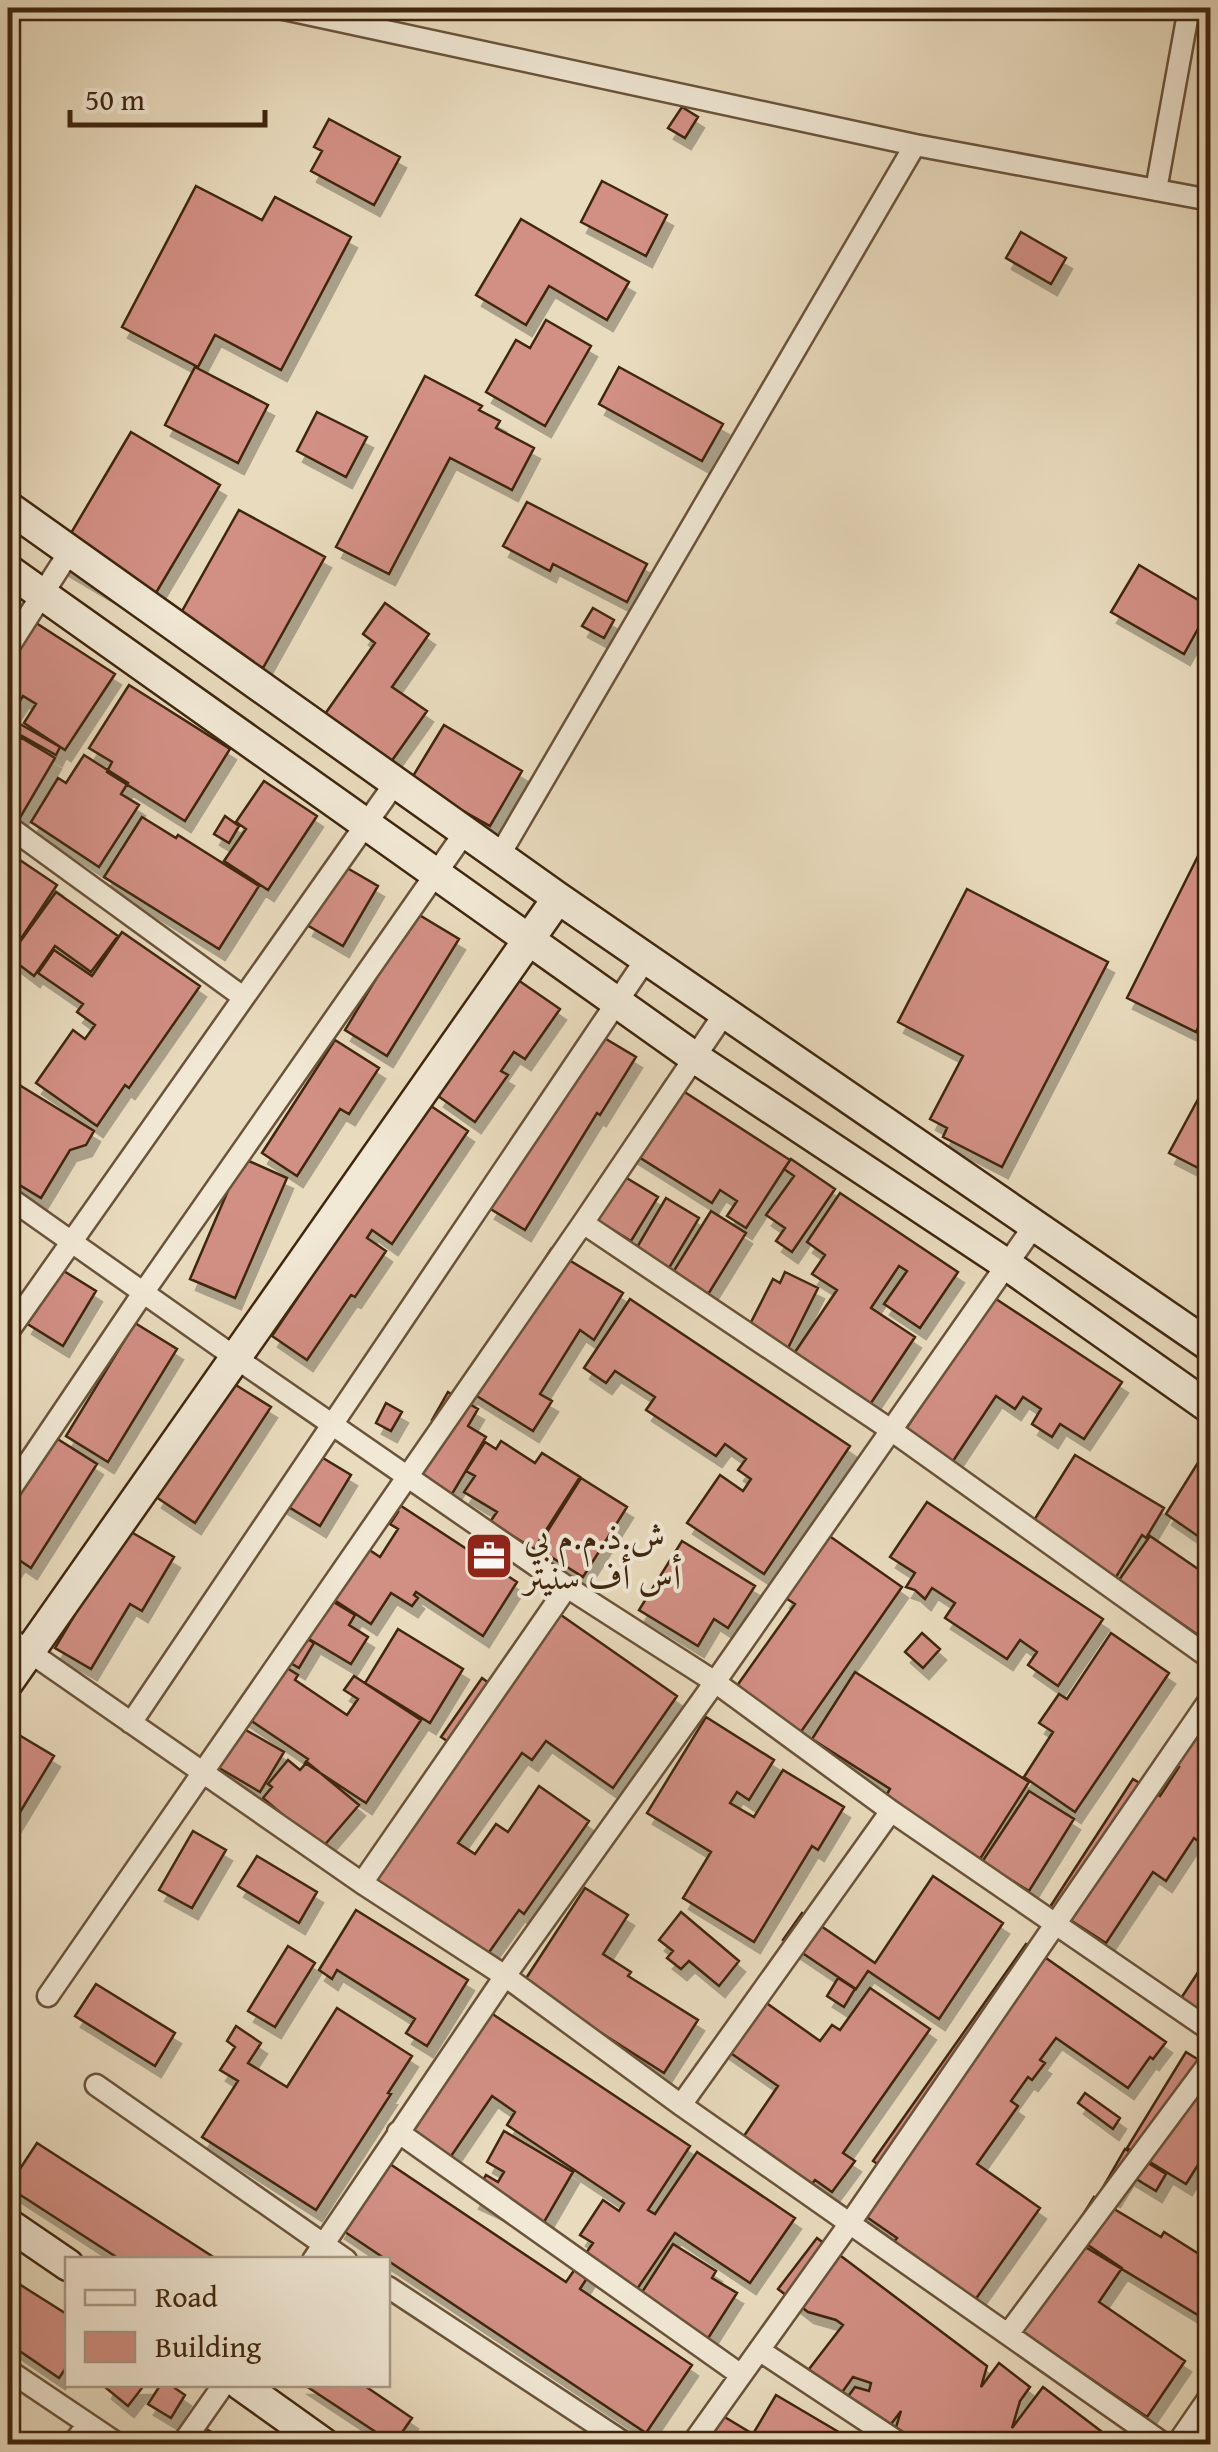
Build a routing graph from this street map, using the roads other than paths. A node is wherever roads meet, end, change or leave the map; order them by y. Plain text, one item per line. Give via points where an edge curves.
1 (279, 8) edge
2 (1189, 8) edge
3 (915, 146) junction
4 (1156, 190) junction
5 (1210, 200) edge
6 (8, 507) edge
7 (70, 551) junction
8 (8, 570) edge
9 (42, 595) junction
10 (8, 648) edge
11 (395, 783) junction
12 (365, 825) junction
13 (8, 826) edge
14 (465, 832) junction
15 (499, 856) junction
16 (435, 875) junction
17 (558, 898) junction
18 (529, 941) junction
19 (646, 959) junction
20 (244, 997) junction
21 (616, 1002) junction
22 (724, 1014) junction
23 (694, 1057) junction
24 (8, 1197) edge
25 (583, 1223) junction
26 (1036, 1224) junction
27 (70, 1242) junction
28 (1006, 1264) junction
29 (143, 1293) junction
30 (8, 1332) edge
31 (1210, 1346) edge
32 (236, 1358) junction
33 (1210, 1408) edge
34 (332, 1424) junction
35 (891, 1430) junction
36 (406, 1476) junction
37 (8, 1493) edge
38 (567, 1587) junction
39 (19, 1644) edge
40 (1210, 1658) edge
41 (8, 1682) edge
42 (715, 1682) junction
43 (1210, 1699) edge
44 (131, 1723) junction
45 (202, 1772) junction
46 (891, 1810) junction
47 (362, 1884) junction
48 (1056, 1924) junction
49 (505, 1976) junction
50 (48, 1996) dead end
51 (1210, 2030) edge
52 (1210, 2062) edge
53 (96, 2084) dead end
54 (681, 2105) junction
55 (398, 2132) junction
56 (850, 2223) junction
57 (8, 2224) edge
58 (318, 2252) edge
59 (65, 2264) edge
60 (390, 2288) edge
61 (1008, 2334) junction
62 (759, 2350) junction
63 (8, 2370) edge
64 (742, 2375) junction
65 (222, 2387) edge
66 (244, 2387) edge
67 (1210, 2396) edge
68 (86, 2425) junction
69 (74, 2444) edge
70 (118, 2444) edge
71 (182, 2444) edge
72 (324, 2444) edge
73 (626, 2444) edge
74 (692, 2444) edge
75 (902, 2444) edge
76 (1164, 2444) edge
77 (1176, 2444) edge

1 - 3 street
2 - 4 street
3 - 4 street
3 - 15 street
4 - 5 street
6 - 7 street
7 - 9 street
7 - 11 street
8 - 9 street
9 - 10 street
9 - 12 street
11 - 12 street
11 - 14 street
12 - 16 street
12 - 20 street
13 - 20 street
14 - 15 street
14 - 16 street
15 - 17 street
16 - 18 street
16 - 29 street
17 - 18 street
17 - 19 street
18 - 21 street
18 - 32 street
19 - 21 street
19 - 22 street
20 - 27 street
21 - 23 street
21 - 34 street
22 - 23 street
22 - 26 street
23 - 25 street
23 - 28 street
24 - 27 street
25 - 35 street
25 - 36 street
26 - 28 street
26 - 31 street
27 - 29 street
27 - 30 street
28 - 33 street
28 - 35 street
29 - 32 street
29 - 37 street
32 - 34 street
32 - 39 street
34 - 36 street
34 - 44 street
35 - 40 street
35 - 42 street
36 - 38 street
36 - 45 street
38 - 42 street
38 - 47 street
39 - 41 street
39 - 44 street
42 - 46 street
42 - 49 street
43 - 48 street
44 - 45 street
45 - 47 street
45 - 50 street
46 - 48 street
46 - 54 street
47 - 49 street
48 - 51 street
48 - 56 street
49 - 54 street
49 - 55 street
52 - 61 street
53 - 58 street
54 - 56 street
55 - 58 street
55 - 64 street
56 - 61 street
56 - 62 street
57 - 59 street
60 - 73 street
61 - 76 street
62 - 64 street
62 - 75 street
63 - 68 street
64 - 74 street
65 - 71 street
66 - 72 street
67 - 77 street
68 - 69 street
68 - 70 street

